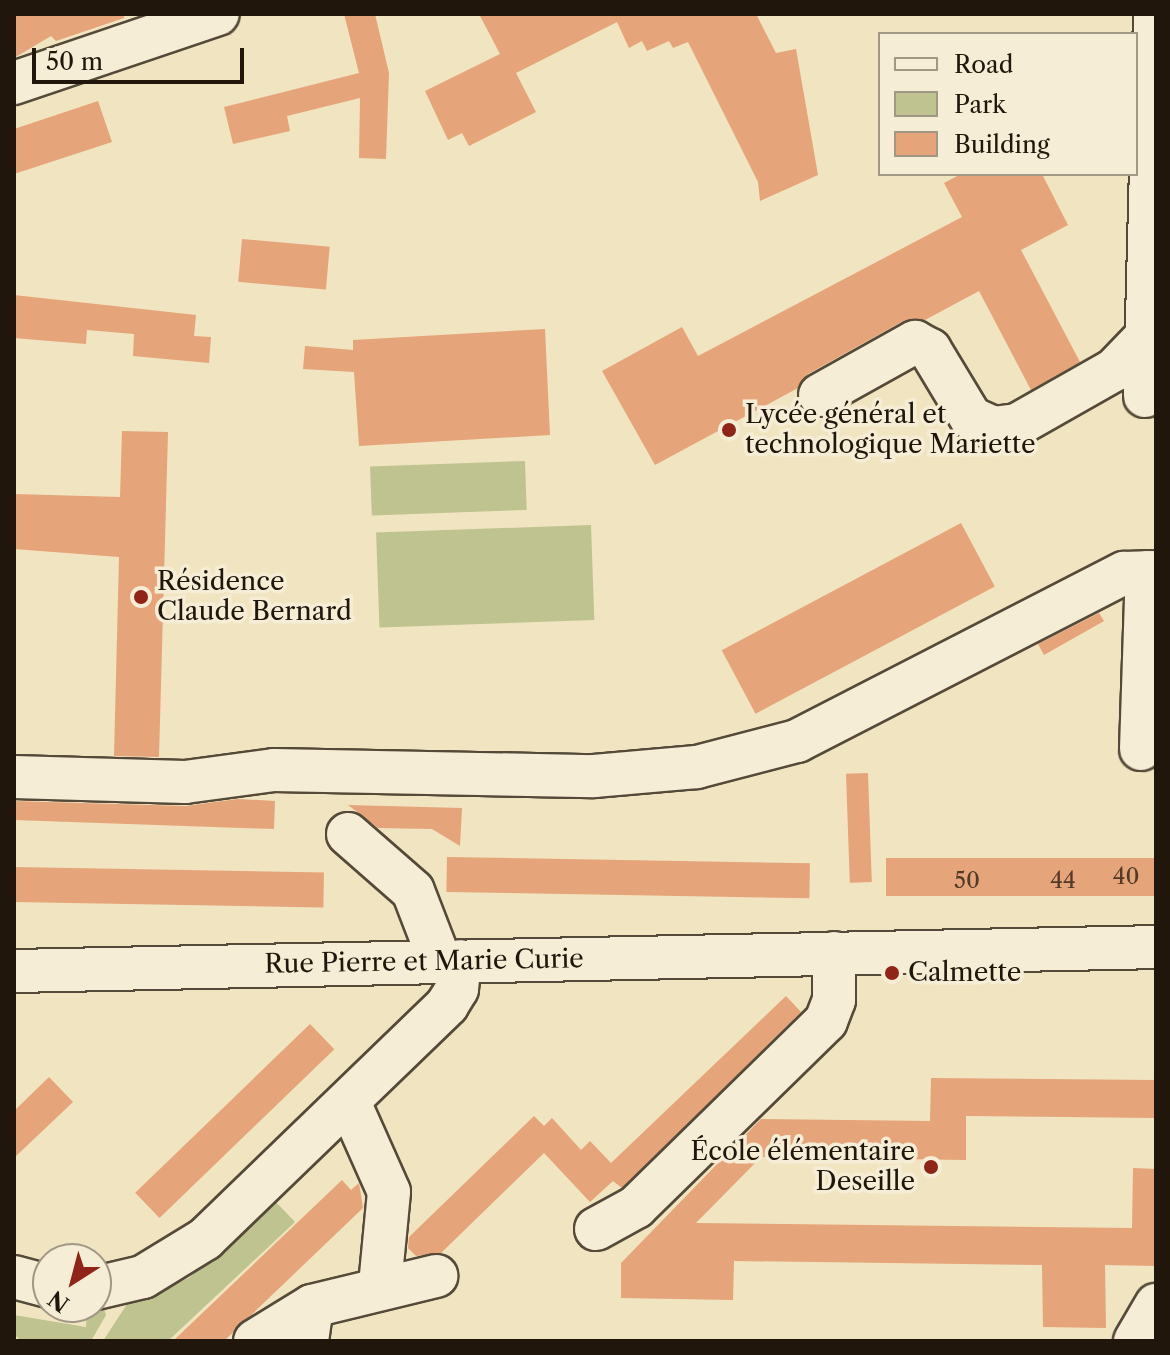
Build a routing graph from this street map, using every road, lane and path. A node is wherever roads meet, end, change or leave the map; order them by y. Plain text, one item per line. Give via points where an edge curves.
1 (218, 14) edge
2 (1155, 14) edge
3 (14, 83) edge
4 (1146, 337) junction
5 (820, 395) dead end
6 (1145, 396) dead end
7 (1151, 572) edge
8 (1141, 749) dead end
9 (14, 777) edge
10 (348, 834) dead end
11 (1156, 947) edge
12 (834, 953) junction
13 (450, 961) junction
14 (14, 971) edge
15 (349, 1102) junction
16 (596, 1229) dead end
17 (436, 1276) dead end
18 (112, 1284) edge
19 (380, 1286) junction
20 (1156, 1305) edge
21 (309, 1324) edge
22 (255, 1341) edge
23 (1135, 1341) edge

1 - 3 street
2 - 4 street
4 - 5 street via 1114,370 1017,425 993,428 971,418 930,350 915,342
4 - 6 street
7 - 8 street
7 - 9 street via 1124,573 797,741 697,767 594,776 274,770 185,782
10 - 13 street via 413,891
11 - 12 street, Rue Pierre et Marie Curie
12 - 13 street, Rue Pierre et Marie Curie
12 - 16 street via 834,1000 826,1021 636,1207
13 - 14 street, Rue Pierre et Marie Curie
13 - 15 street via 457,989 447,1005
15 - 18 street via 189,1251 143,1277
15 - 19 street via 389,1192
17 - 19 street
19 - 21 street
20 - 23 street
21 - 22 street

